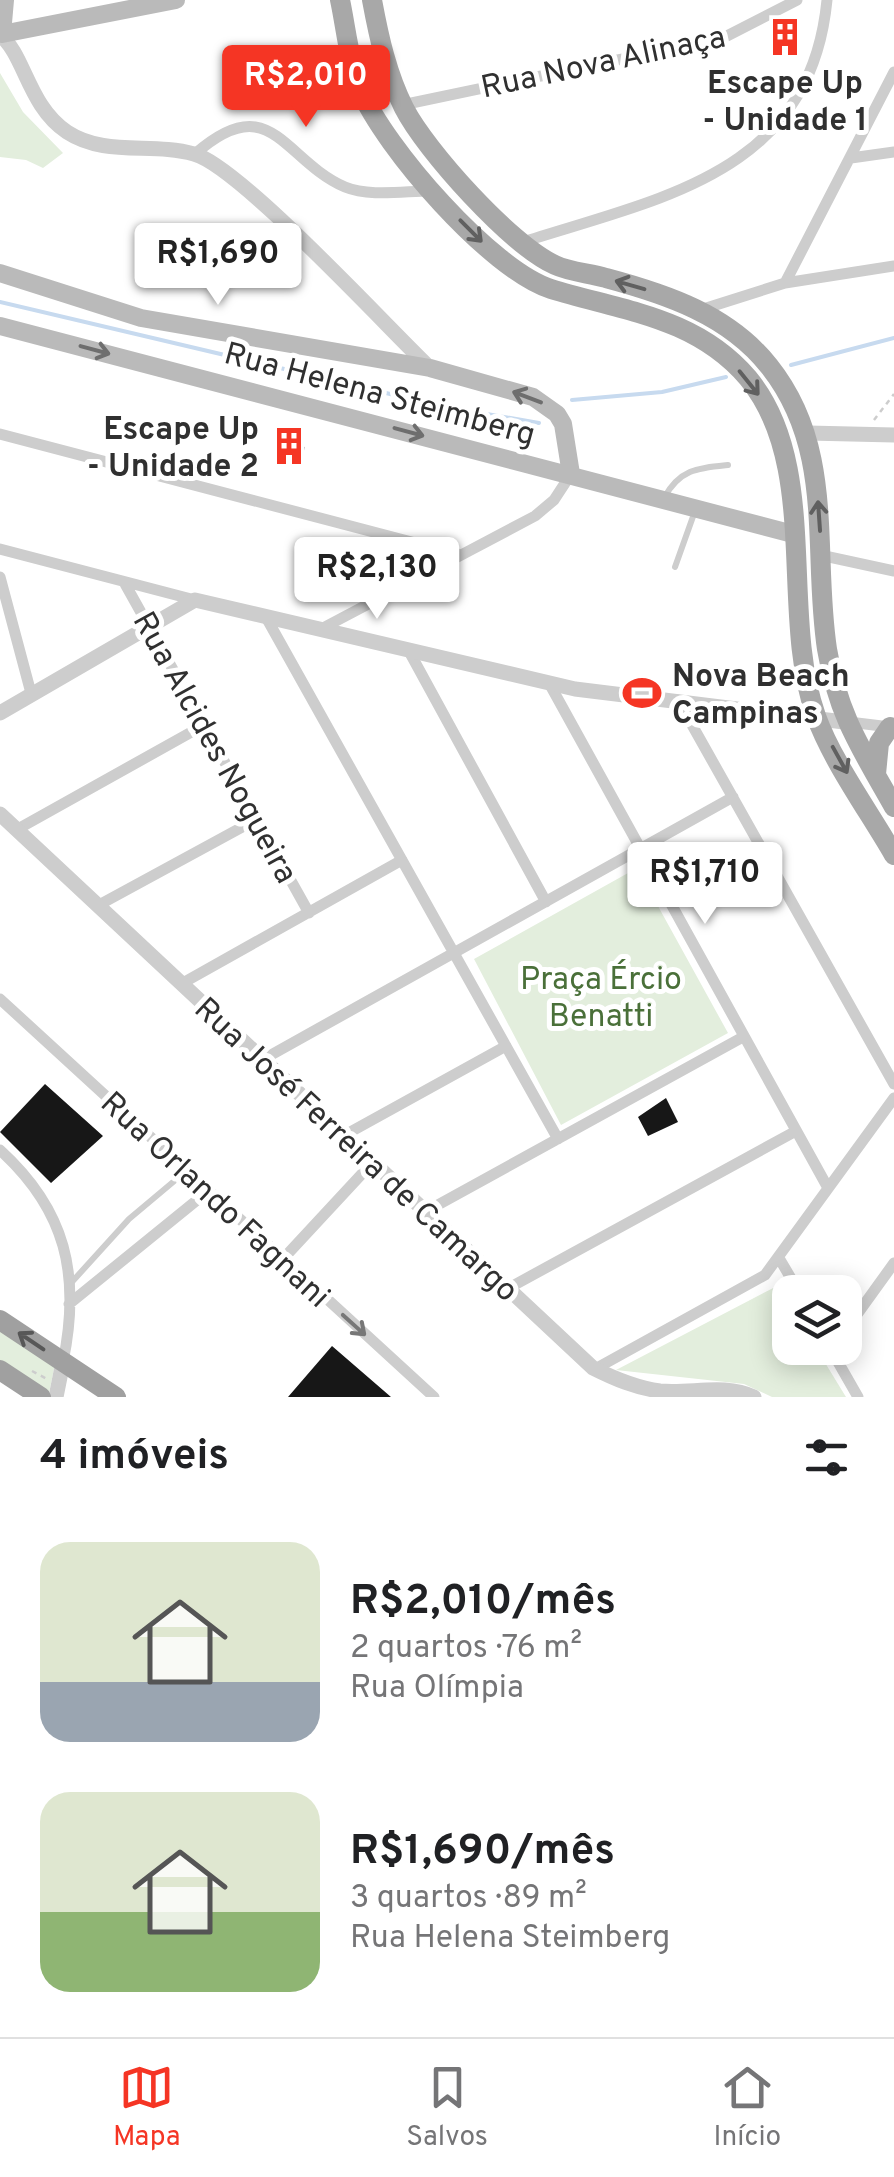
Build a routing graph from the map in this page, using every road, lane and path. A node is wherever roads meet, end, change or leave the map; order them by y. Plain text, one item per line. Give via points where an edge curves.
1 (4, 0) edge
2 (176, 0) edge
3 (340, 0) edge
4 (372, 0) edge
5 (797, 0) edge
6 (827, 0) edge
7 (1, 35) edge
8 (894, 72) edge
9 (402, 104) junction
10 (894, 152) edge
11 (196, 154) junction
12 (850, 158) junction
13 (434, 191) junction
14 (520, 243) junction
15 (894, 266) edge
16 (0, 273) edge
17 (785, 283) junction
18 (691, 306) junction
19 (674, 324) junction
20 (0, 326) edge
21 (430, 368) junction
22 (894, 394) edge
23 (871, 432) junction
24 (808, 433) junction
25 (0, 434) edge
26 (894, 435) edge
27 (779, 440) junction
28 (728, 465) dead end
29 (571, 474) junction
30 (664, 499) junction
31 (696, 508) junction
32 (792, 534) junction
33 (0, 550) edge
34 (820, 554) junction
35 (461, 555) junction
36 (675, 567) dead end
37 (894, 571) edge
38 (0, 578) edge
39 (124, 582) junction
40 (195, 600) junction
41 (267, 619) junction
42 (149, 626) junction
43 (318, 632) junction
44 (828, 651) junction
45 (410, 653) junction
46 (802, 654) junction
47 (549, 683) junction
48 (31, 693) junction
49 (677, 699) junction
50 (0, 713) edge
51 (816, 718) junction
52 (844, 722) junction
53 (204, 725) junction
54 (892, 727) edge
55 (876, 776) junction
56 (732, 797) junction
57 (894, 807) edge
58 (0, 814) edge
59 (257, 819) junction
60 (16, 830) junction
61 (638, 850) junction
62 (894, 855) edge
63 (402, 860) junction
64 (546, 902) junction
65 (98, 906) junction
66 (309, 912) junction
67 (454, 954) junction
68 (181, 984) junction
69 (0, 999) edge
70 (743, 1037) junction
71 (506, 1046) junction
72 (262, 1060) junction
73 (894, 1084) edge
74 (894, 1098) edge
75 (796, 1130) junction
76 (343, 1136) junction
77 (558, 1139) junction
78 (0, 1150) edge
79 (372, 1163) junction
80 (185, 1172) junction
81 (828, 1188) junction
82 (207, 1192) junction
83 (424, 1212) junction
84 (779, 1258) junction
85 (282, 1260) junction
86 (894, 1263) edge
87 (789, 1275) edge
88 (70, 1284) junction
89 (507, 1289) junction
90 (70, 1304) junction
91 (862, 1307) edge
92 (0, 1320) edge
93 (63, 1362) junction
94 (21, 1364) dead end
95 (840, 1365) edge
96 (595, 1369) junction
97 (0, 1370) edge
98 (52, 1393) edge
99 (116, 1397) edge
100 (434, 1397) edge
101 (754, 1397) edge
102 (858, 1397) edge

1 - 7 main road
2 - 7 main road
3 - 13 main road via 360,87 383,131
4 - 9 main road
5 - 9 street, Rua Nova Alinaça via 723,38
6 - 14 street via 807,82 792,110 746,156 688,190
7 - 11 street via 31,94 68,133 95,145
8 - 12 street
9 - 14 main road
10 - 12 street
11 - 13 street via 220,132 249,125 277,132 344,186
11 - 21 street via 236,180
12 - 17 street
13 -> 19 main road via 502,262 525,276
18 -> 14 main road via 557,266
15 - 17 street
16 - 21 main road, Rua Helena Steimberg via 141,318
17 - 18 street
18 - 19 main road via 673,310
18 - 24 main road via 767,363
19 -> 27 main road via 721,352 748,378
20 -> 29 main road, Rua Helena Steimberg
29 -> 21 main road, Rua Helena Steimberg via 566,433 546,405
22 - 23 path via 876,413
23 - 24 street
23 - 26 street
24 - 27 main road
34 -> 24 main road
25 - 35 street
27 - 32 main road via 790,480
28 - 30 lane via 692,468
29 - 30 main road, Rua Helena Steimberg
29 - 35 street via 535,516
30 - 31 main road, Rua Helena Steimberg
31 - 32 main road, Rua Helena Steimberg
31 - 36 lane
32 - 46 main road
33 - 39 street
34 - 37 street
34 - 44 main road
35 - 43 street
38 - 48 street
39 - 40 street
39 - 42 street, Rua Alcides Nogueira
40 - 41 street
40 - 42 street
41 - 43 street
41 - 63 street
42 - 48 street
42 - 53 street, Rua Alcides Nogueira
43 - 45 street
44 - 46 main road
44 - 52 main road
45 - 47 street
45 - 64 street
46 - 51 main road
47 - 49 street
47 - 61 street
48 - 50 street
49 - 51 street
49 - 56 street
51 - 52 street
51 -> 62 main road
52 - 54 street
52 - 55 main road
53 - 59 street, Rua Alcides Nogueira
53 - 60 street
54 - 55 main road via 879,743
55 - 57 main road
56 - 61 street
56 - 73 street
58 - 60 street, Rua José Ferreira de Camargo
59 - 65 street
59 - 66 street, Rua Alcides Nogueira
60 - 65 street, Rua José Ferreira de Camargo
61 - 64 street
61 - 70 street
63 - 66 street
63 - 67 street
64 - 67 street
65 - 68 street, Rua José Ferreira de Camargo
66 - 68 street
67 - 71 street
67 - 72 street
68 - 72 street, Rua José Ferreira de Camargo
69 - 80 street, Rua Orlando Fagnani
70 - 75 street
70 - 77 street
71 - 76 street
71 - 77 street
72 - 76 street, Rua José Ferreira de Camargo
74 - 81 street
75 - 81 street
75 - 89 street
76 - 79 street, Rua José Ferreira de Camargo
77 - 83 street
78 - 88 street via 44,1198 63,1238
79 - 83 street, Rua José Ferreira de Camargo
79 - 85 street
80 - 82 street, Rua Orlando Fagnani
80 - 88 lane via 117,1230
81 - 84 street
82 - 85 street, Rua Orlando Fagnani
82 - 90 street
83 - 89 street, Rua José Ferreira de Camargo
84 - 87 street
84 - 96 street via 750,1286
85 -> 100 street, Rua Orlando Fagnani
86 - 91 street
88 - 90 street
89 - 96 street, Rua José Ferreira de Camargo
90 - 93 street
93 -> 92 highway
93 - 98 street
93 - 99 highway
94 - 98 path
95 - 102 street
96 - 101 street, Rua José Ferreira de Camargo via 661,1391 726,1389
97 - 98 highway

